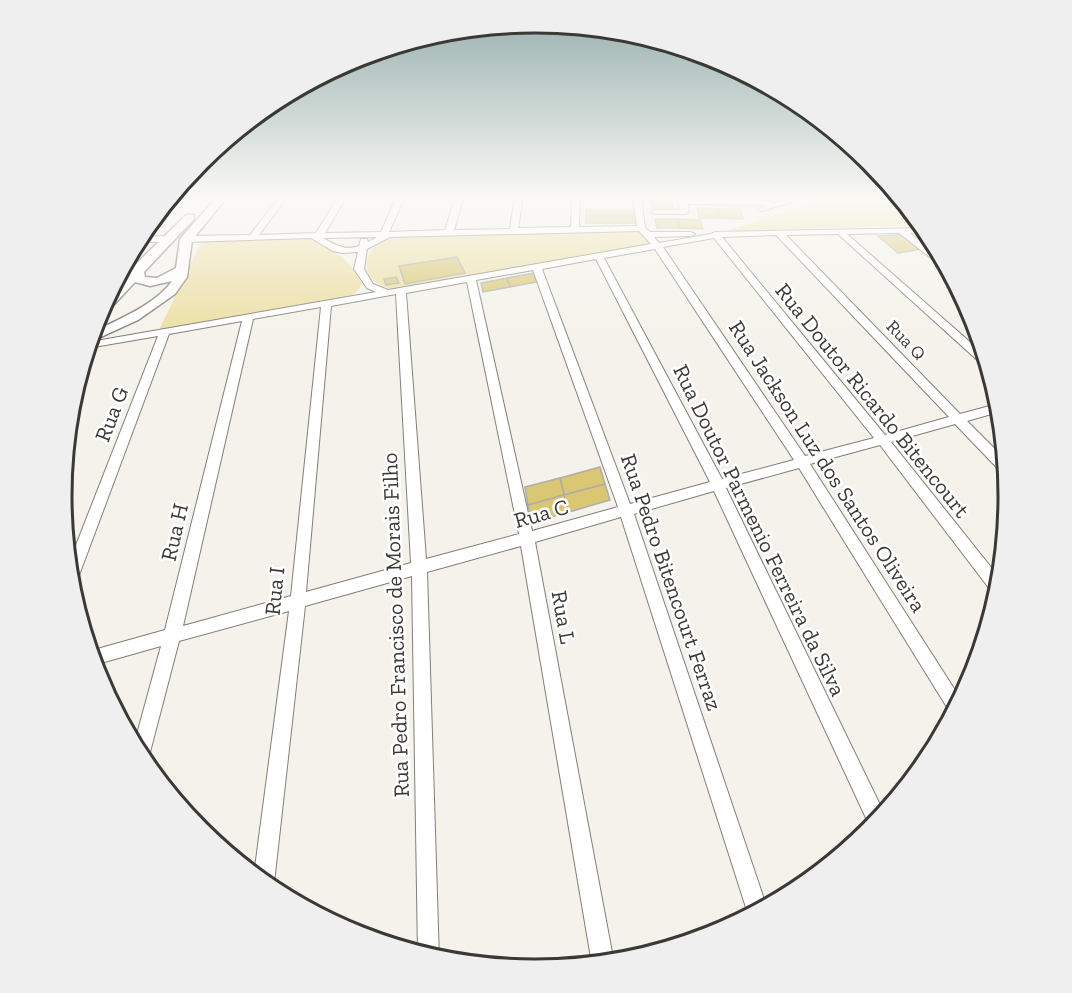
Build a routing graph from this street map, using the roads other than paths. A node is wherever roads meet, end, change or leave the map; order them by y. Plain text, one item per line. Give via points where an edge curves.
1 (166, 242) edge
2 (186, 242) edge
3 (323, 242) edge
4 (334, 242) edge
5 (364, 242) edge
6 (373, 242) edge
7 (654, 242) edge
8 (682, 242) edge
9 (725, 242) edge
10 (788, 242) edge
11 (853, 242) edge
12 (916, 242) edge
13 (658, 247) junction
14 (335, 248) junction
15 (364, 248) junction
16 (929, 252) edge
17 (598, 257) junction
18 (537, 268) junction
19 (359, 269) junction
20 (182, 270) junction
21 (138, 271) junction
22 (471, 279) junction
23 (366, 282) junction
24 (121, 289) edge
25 (396, 292) junction
26 (116, 300) edge
27 (348, 300) junction
28 (154, 304) junction
29 (326, 304) junction
30 (248, 318) junction
31 (103, 331) edge
32 (164, 333) junction
33 (99, 343) edge
34 (977, 353) edge
35 (992, 410) edge
36 (960, 418) junction
37 (883, 440) junction
38 (998, 461) edge
39 (802, 462) junction
40 (718, 485) junction
41 (626, 511) junction
42 (527, 538) junction
43 (77, 561) edge
44 (419, 568) junction
45 (992, 581) edge
46 (298, 600) junction
47 (172, 636) junction
48 (101, 656) edge
49 (952, 702) edge
50 (144, 742) edge
51 (874, 814) edge
52 (264, 872) edge
53 (756, 904) edge
54 (429, 947) edge
55 (601, 955) edge

1 - 21 main road
2 - 20 main road
3 - 14 street
4 - 14 street
5 - 15 street
6 - 15 street
7 - 13 street, Rua Jackson Luz dos Santos Oliveira
8 - 13 street
9 - 37 street, Rua Doutor Ricardo Bitencourt
10 - 36 street, Rua Q
11 - 34 street
12 - 16 street
13 - 17 street
13 - 39 street, Rua Jackson Luz dos Santos Oliveira
14 - 15 street
14 - 19 street
15 - 19 street
17 - 18 street
17 - 40 street, Rua Doutor Parmenio Ferreira da Silva
18 - 22 street
18 - 41 street, Rua Pedro Bitencourt Ferraz
19 - 23 street
20 - 21 main road via 163,281 150,283 139,279
20 - 28 main road via 171,291
21 - 24 main road
22 - 25 street
22 - 42 street, Rua L
23 - 25 street via 374,289
23 - 27 street via 357,296
25 - 27 street
25 - 44 street, Rua Pedro Francisco de Morais Filho
26 - 28 main road via 143,294 150,296
27 - 29 street
28 - 31 main road
29 - 30 street
29 - 46 street, Rua I
30 - 32 street
30 - 47 street, Rua H
32 - 33 street
32 - 43 street, Rua G
35 - 36 street, Rua C
36 - 37 street, Rua C
36 - 38 street, Rua Q
37 - 39 street, Rua C
37 - 45 street, Rua Doutor Ricardo Bitencourt
39 - 40 street, Rua C
39 - 49 street, Rua Jackson Luz dos Santos Oliveira
40 - 41 street, Rua C
40 - 51 street, Rua Doutor Parmenio Ferreira da Silva
41 - 42 street, Rua C
41 - 53 street, Rua Pedro Bitencourt Ferraz
42 - 44 street, Rua C
42 - 55 street, Rua L
44 - 46 street, Rua C
44 - 54 street, Rua Pedro Francisco de Morais Filho
46 - 47 street, Rua C
46 - 52 street, Rua I
47 - 48 street, Rua C
47 - 50 street, Rua H

